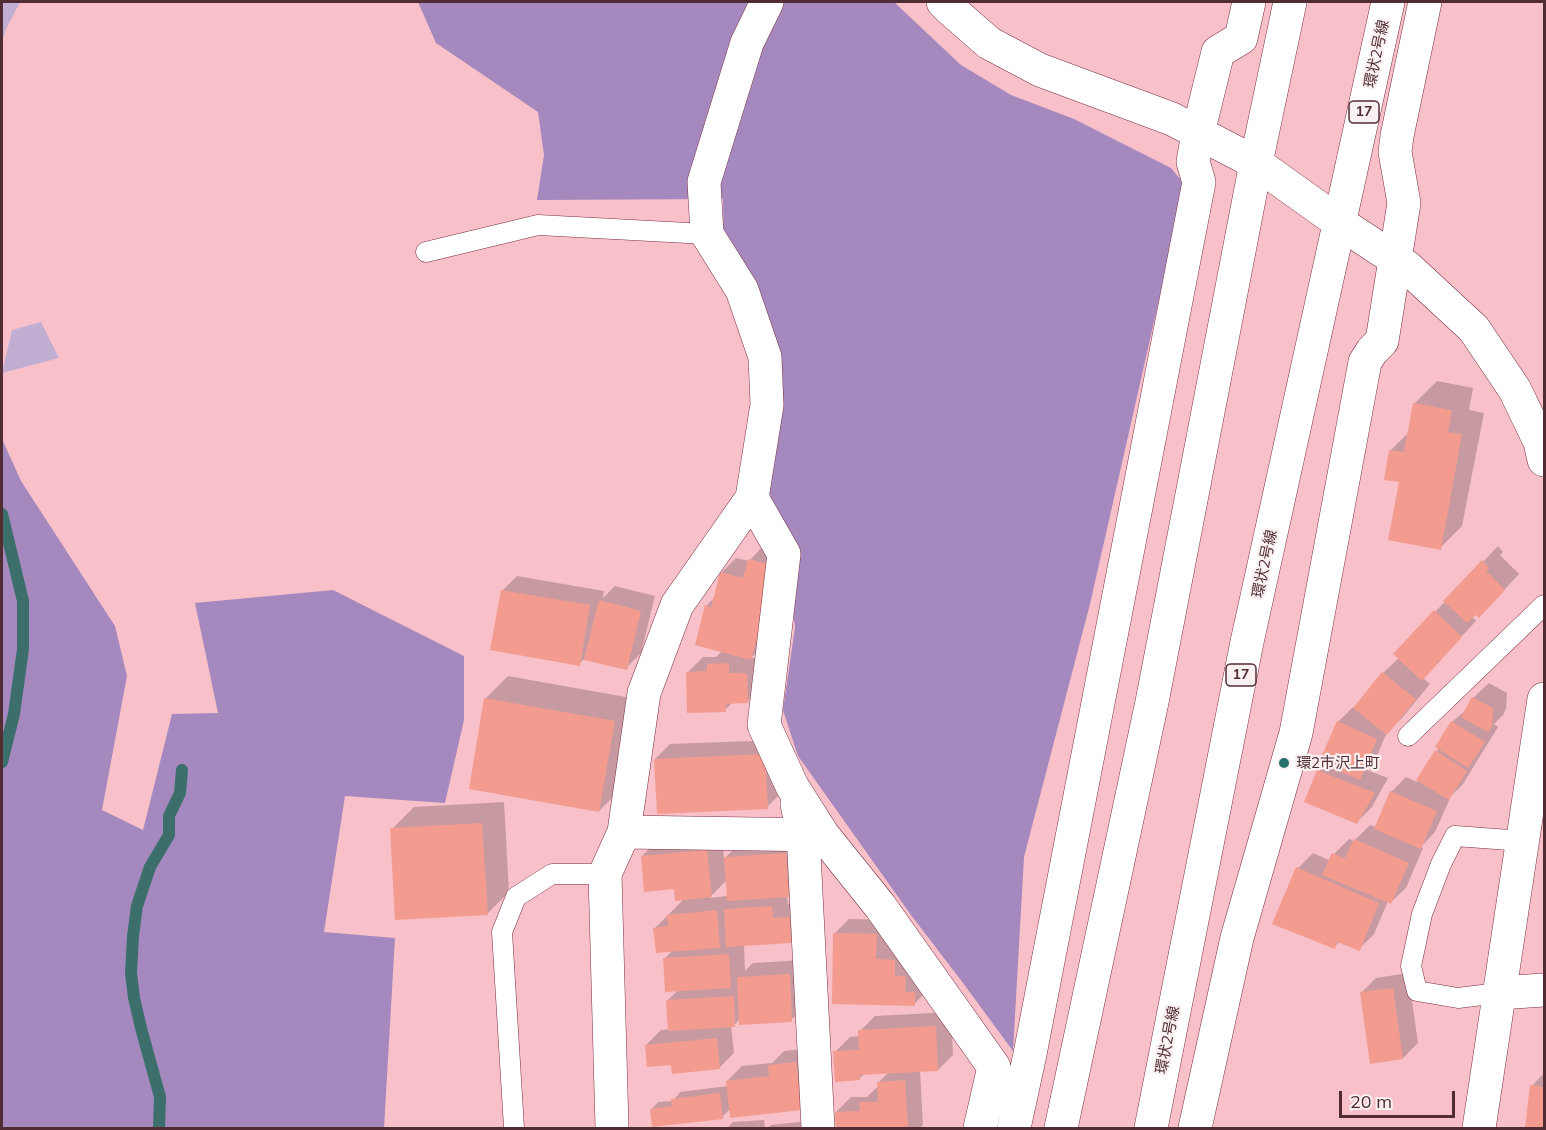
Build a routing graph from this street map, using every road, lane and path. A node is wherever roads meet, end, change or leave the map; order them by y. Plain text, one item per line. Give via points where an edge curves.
1 (767, 2) edge
2 (943, 2) edge
3 (1249, 2) edge
4 (1290, 2) edge
5 (1388, 2) edge
6 (1425, 2) edge
7 (1198, 133) junction
8 (1256, 163) junction
9 (1340, 223) junction
10 (707, 234) junction
11 (426, 252) dead end
12 (1396, 260) junction
13 (1545, 460) edge
14 (752, 498) junction
15 (1545, 605) edge
16 (1545, 699) edge
17 (1408, 736) dead end
18 (624, 832) junction
19 (813, 835) junction
20 (1523, 841) junction
21 (605, 874) junction
22 (1545, 990) edge
23 (1499, 993) junction
24 (514, 1128) edge
25 (612, 1128) edge
26 (818, 1128) edge
27 (980, 1128) edge
28 (1014, 1128) edge
29 (1061, 1128) edge
30 (1151, 1128) edge
31 (1195, 1128) edge
32 (1479, 1128) edge

1 - 10 street via 747,43 704,182
2 - 7 street via 989,43 1040,70 1172,119
3 - 7 street via 1241,38 1218,52
4 - 8 street
5 - 9 street, 環状2号線 / 17
6 - 12 street via 1395,153 1404,203
7 - 8 street
7 - 28 street via 1193,162 1199,182
8 - 9 street
8 - 29 street via 1152,702
9 - 12 street
9 - 30 street, 環状2号線 / 17 via 1248,642
10 - 11 lane via 538,225
10 - 14 street via 742,290 765,357 767,405
12 - 13 street via 1474,329 1515,390
12 - 31 street via 1382,341 1365,362 1296,733 1237,938
14 - 18 street via 677,605 644,693
14 - 19 street via 784,554 764,725
15 - 17 lane
16 - 20 street
18 - 19 street
18 - 21 street
19 - 26 street
19 - 27 street via 880,906 994,1067
20 - 23 street
20 - 23 lane via 1455,836 1422,914 1412,966 1417,991 1458,998
21 - 24 lane via 552,874 516,897 502,932
21 - 25 street
22 - 23 street
23 - 32 street

